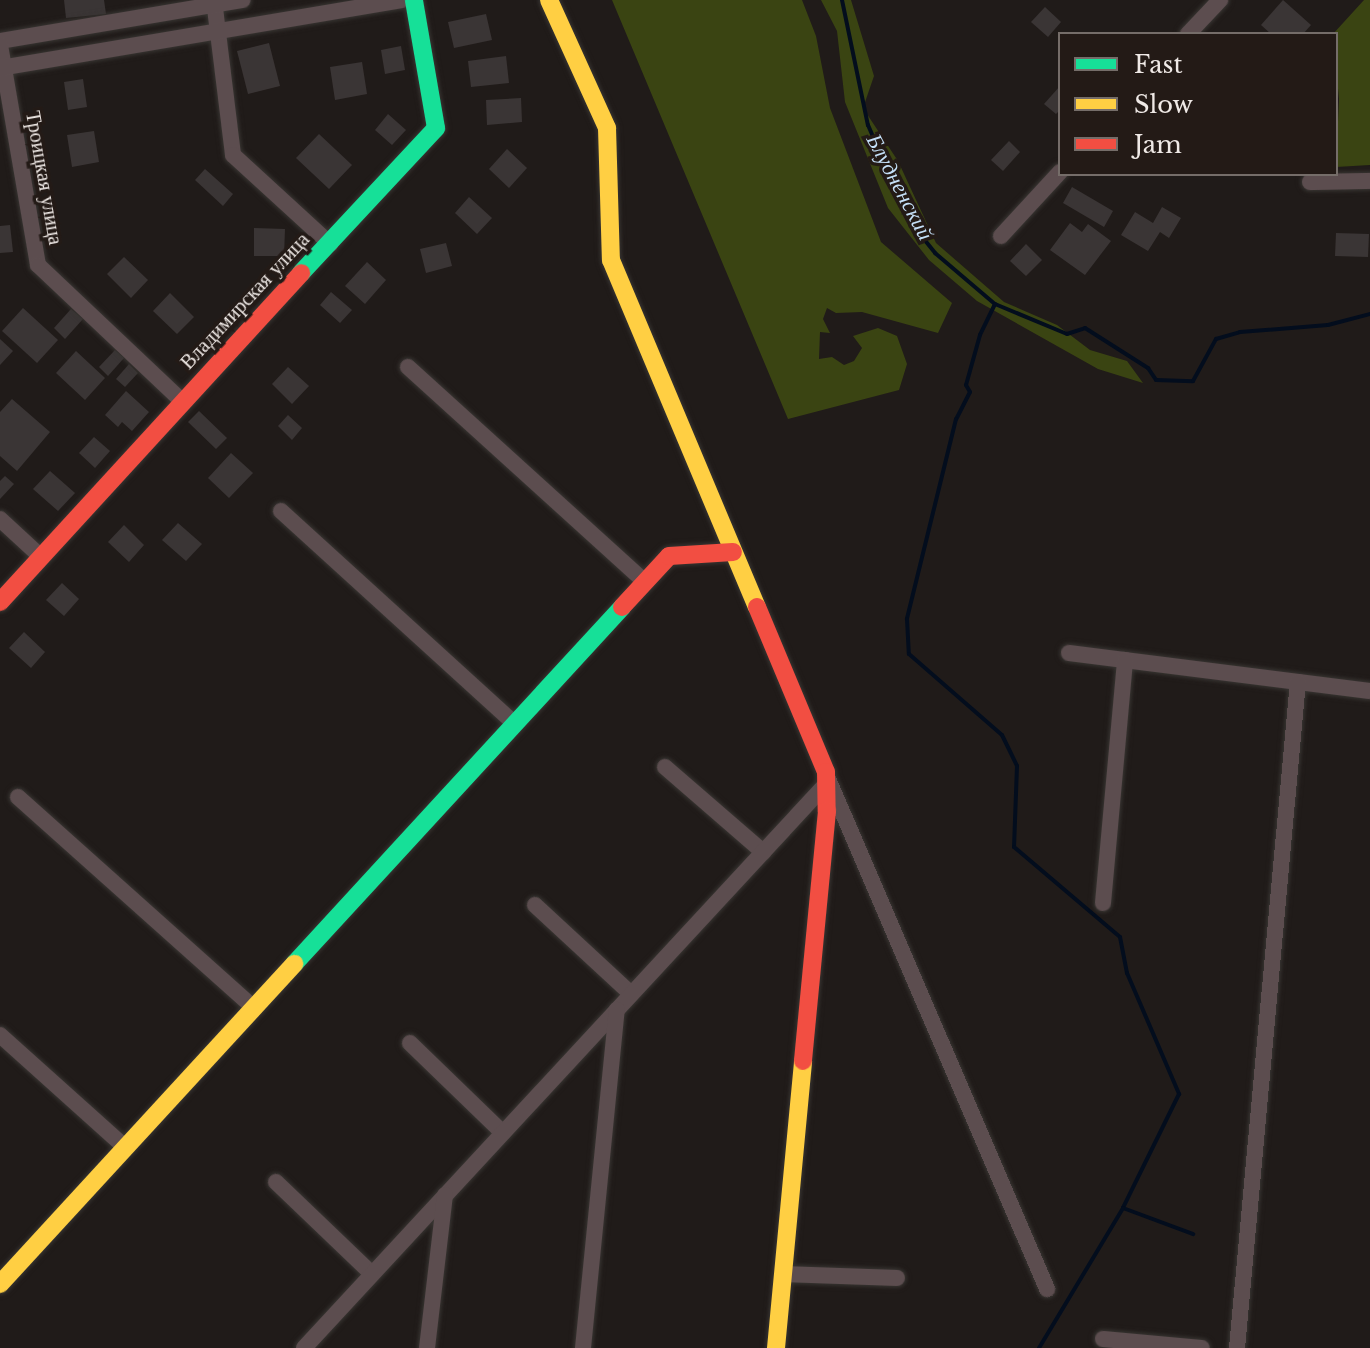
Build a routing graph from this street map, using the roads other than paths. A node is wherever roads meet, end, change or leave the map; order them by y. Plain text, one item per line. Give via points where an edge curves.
1 (243, 0) edge
2 (401, 0) edge
3 (414, 0) edge
4 (549, 0) edge
5 (1220, 0) edge
6 (215, 2) edge
7 (218, 31) junction
8 (1190, 32) edge
9 (0, 43) edge
10 (2, 67) edge
11 (1058, 174) edge
12 (1370, 181) edge
13 (1310, 182) dead end
14 (1001, 236) dead end
15 (330, 244) junction
16 (408, 367) dead end
17 (182, 401) junction
18 (281, 511) dead end
19 (0, 519) edge
20 (733, 552) junction
21 (41, 557) junction
22 (645, 582) junction
23 (0, 602) edge
24 (1069, 653) dead end
25 (1125, 660) junction
26 (1298, 682) junction
27 (1370, 691) edge
28 (515, 724) junction
29 (665, 767) dead end
30 (826, 778) junction
31 (18, 797) dead end
32 (763, 852) junction
33 (1103, 903) dead end
34 (535, 905) dead end
35 (631, 994) junction
36 (254, 1008) junction
37 (617, 1010) junction
38 (0, 1035) edge
39 (410, 1043) dead end
40 (503, 1133) junction
41 (126, 1148) junction
42 (276, 1182) dead end
43 (445, 1195) junction
44 (372, 1274) junction
45 (783, 1274) junction
46 (897, 1278) dead end
47 (0, 1284) edge
48 (1047, 1289) dead end
49 (1103, 1339) dead end
50 (304, 1348) edge
51 (427, 1348) edge
52 (583, 1348) edge
53 (776, 1348) edge
54 (1202, 1348) edge
55 (1237, 1348) edge

1 - 6 street
2 - 7 street
3 - 15 street, Владимирская улица via 436,128
4 - 20 street via 607,128 611,260
5 - 8 street
6 - 7 street
6 - 9 street
7 - 10 street
7 - 15 street via 233,155
9 - 10 street, Троицкая улица
10 - 17 street, Троицкая улица via 38,265
11 - 14 street
12 - 13 street
15 - 17 street, Владимирская улица
16 - 22 street
17 - 21 street, Владимирская улица
18 - 28 street
19 - 21 street
20 - 22 street via 669,556
20 - 30 street
21 - 23 street, Владимирская улица
22 - 28 street
24 - 25 street
25 - 26 street
25 - 33 street
26 - 27 street
26 - 55 street
28 - 36 street
29 - 32 street
30 - 32 street
30 - 45 street
30 - 48 street
31 - 36 street
32 - 35 street
34 - 35 street
35 - 37 street
36 - 41 street
37 - 40 street
37 - 52 street
38 - 41 street
39 - 40 street
40 - 43 street
41 - 47 street
42 - 44 street
43 - 44 street
43 - 51 street
44 - 50 street
45 - 46 street
45 - 53 street
49 - 54 street

